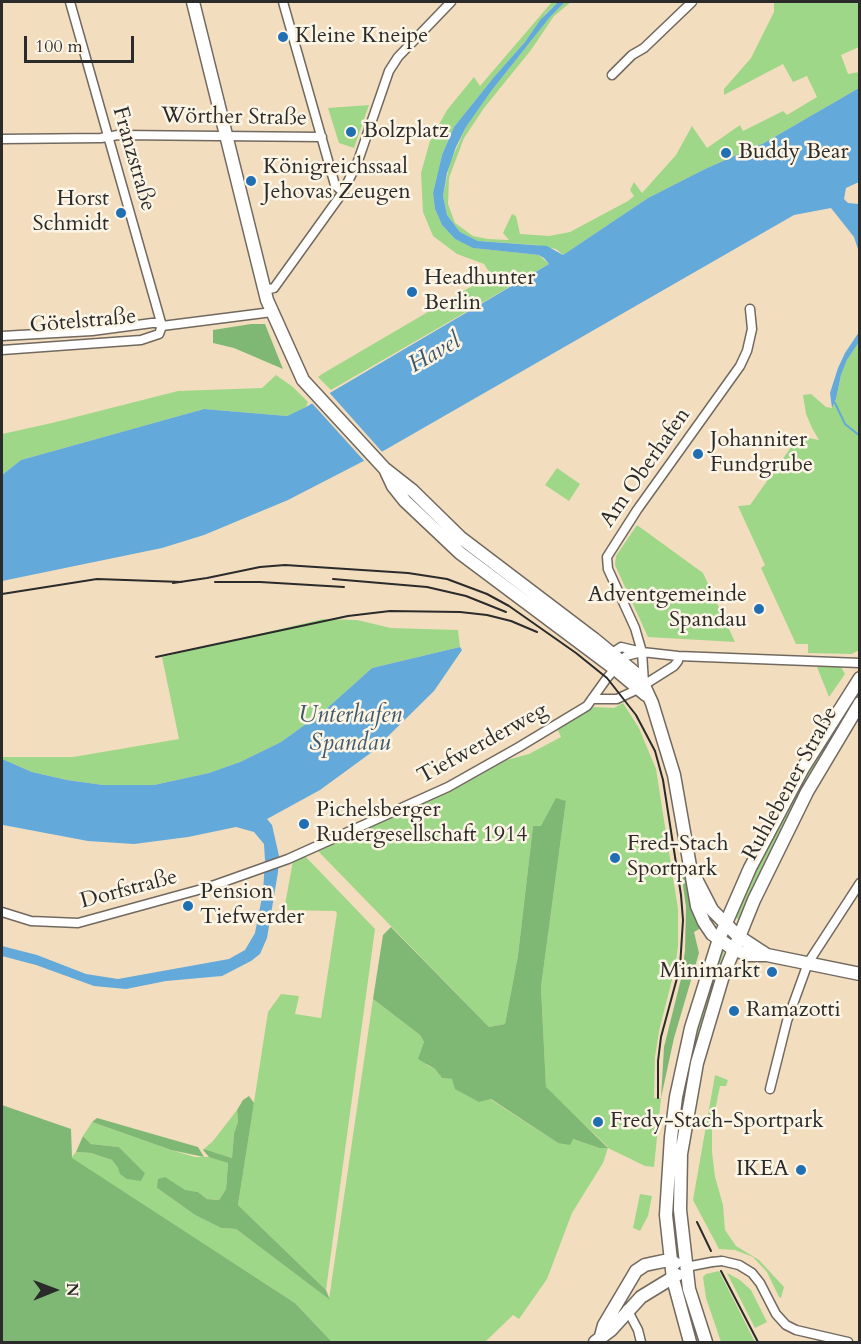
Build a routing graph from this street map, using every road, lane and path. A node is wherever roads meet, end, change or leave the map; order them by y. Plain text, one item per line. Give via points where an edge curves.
1 (70, 2) edge
2 (192, 2) edge
3 (283, 2) edge
4 (452, 2) edge
5 (692, 2) edge
6 (612, 75) dead end
7 (225, 136) junction
8 (108, 137) junction
9 (322, 137) junction
10 (2, 139) edge
11 (343, 192) junction
12 (265, 290) junction
13 (750, 309) dead end
14 (272, 312) junction
15 (162, 326) junction
16 (2, 336) edge
17 (2, 350) edge
18 (642, 652) junction
19 (678, 656) junction
20 (616, 661) junction
21 (860, 663) edge
22 (860, 678) edge
23 (642, 686) junction
24 (592, 699) junction
25 (859, 705) edge
26 (690, 865) junction
27 (263, 869) joint
28 (860, 883) edge
29 (2, 912) edge
30 (725, 924) junction
31 (738, 936) junction
32 (719, 939) junction
33 (733, 949) junction
34 (767, 955) junction
35 (808, 963) junction
36 (860, 974) edge
37 (770, 1089) dead end
38 (669, 1260) junction
39 (686, 1267) junction
40 (673, 1279) junction
41 (618, 1300) junction
42 (628, 1310) junction
43 (598, 1339) edge
44 (641, 1342) edge
45 (690, 1342) edge
46 (706, 1342) edge
47 (848, 1342) edge

1 - 8 street, Franzstraße
2 - 7 street
3 - 9 street
4 - 11 street via 389,71 358,161
5 - 6 street
7 - 8 street, Wörther Straße
7 - 9 street, Wörther Straße
7 - 12 street
8 - 10 street, Wörther Straße
8 - 15 street, Franzstraße
9 - 11 street via 335,185
11 - 12 street via 274,288
12 - 14 street
13 - 18 street, Am Oberhafen via 752,329 740,366 607,557 608,569
14 - 15 street, Götelstraße
14 - 20 street via 307,385 385,469 405,501 460,553
15 - 16 street, Götelstraße via 152,323
15 - 17 street, Götelstraße via 159,334 141,340
18 - 19 street
18 - 20 street, Tiefwerderweg
18 - 20 street via 621,646
18 - 23 street
19 - 21 street
19 - 23 street via 674,666
20 - 23 street
20 - 24 street, Tiefwerderweg
22 - 30 street, Ruhlebener Straße via 788,797
23 - 24 street via 617,699
23 - 26 street via 652,703 674,775
24 - 27 street, Tiefwerderweg via 587,706 448,787
25 - 31 street, Ruhlebener Straße via 788,828
26 - 30 street via 712,909
26 - 32 street via 700,915 708,930
27 - 29 street, Dorfstraße via 78,923 31,921
28 - 35 street
30 - 31 street
30 - 32 street, Ruhlebener Straße
31 - 33 street, Ruhlebener Straße
31 - 34 street
32 - 33 street
32 - 38 street, Ruhlebener Straße via 691,1028 676,1097 666,1196
33 - 34 street via 748,955
33 - 39 street, Ruhlebener Straße via 705,1033 684,1134 680,1210
34 - 35 street
35 - 36 street
35 - 37 street via 787,1021
38 - 39 street
38 - 40 street, Ruhlebener Straße
38 - 41 street via 636,1271
39 - 40 street
39 - 46 street, Ruhlebener Straße
39 - 47 street, bridge via 722,1261 739,1265 760,1283 786,1325
40 - 42 street via 641,1297
40 - 45 street, Ruhlebener Straße
41 - 42 street
41 - 43 street
42 - 43 street
42 - 44 street

